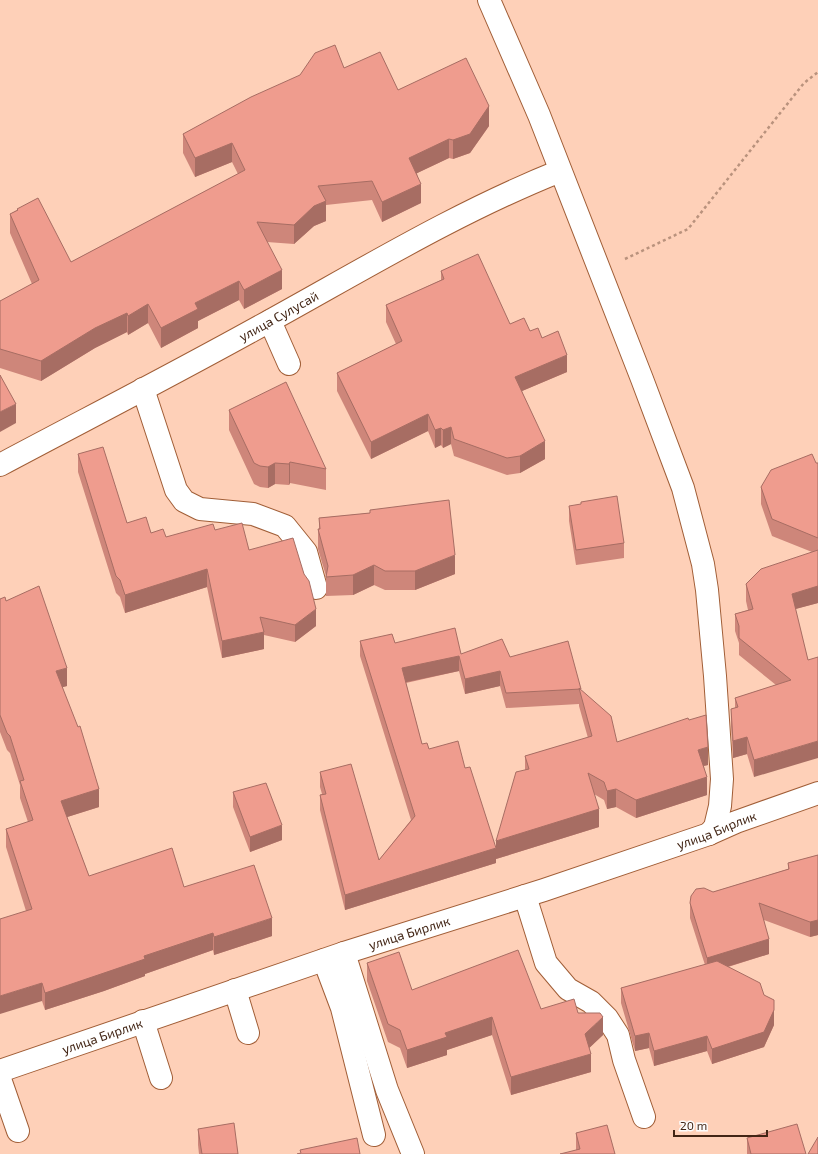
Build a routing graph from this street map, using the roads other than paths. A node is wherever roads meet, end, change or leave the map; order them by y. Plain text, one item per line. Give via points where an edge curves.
1 (489, 0) edge
2 (560, 171) junction
3 (270, 321) junction
4 (289, 364) dead end
5 (143, 389) junction
6 (0, 465) edge
7 (316, 588) dead end
8 (818, 792) edge
9 (709, 834) junction
10 (525, 896) junction
11 (344, 953) junction
12 (324, 960) junction
13 (235, 990) junction
14 (143, 1021) junction
15 (248, 1034) dead end
16 (0, 1071) edge
17 (161, 1078) dead end
18 (0, 1079) edge
19 (644, 1117) dead end
20 (18, 1131) dead end
21 (374, 1135) dead end
22 (413, 1154) edge

1 - 2 street via 539,114
2 - 3 street, улица Сулусай via 438,226
2 - 9 street via 601,270 683,488 703,564 714,661 722,779 720,806 715,827
3 - 4 street
3 - 5 street, улица Сулусай
5 - 6 street, улица Сулусай
5 - 7 street via 176,490 184,502 200,509 252,514 285,526 306,552
8 - 9 street, улица Бирлик via 742,819
9 - 10 street, улица Бирлик
10 - 11 street, улица Бирлик
10 - 19 street via 546,963 568,989 591,1002 607,1018 618,1035
11 - 12 street, улица Бирлик
11 - 22 street via 387,1090
12 - 13 street, улица Бирлик
12 - 21 street via 342,1008
13 - 14 street, улица Бирлик
13 - 15 street
14 - 16 street, улица Бирлик
14 - 17 street
18 - 20 street

